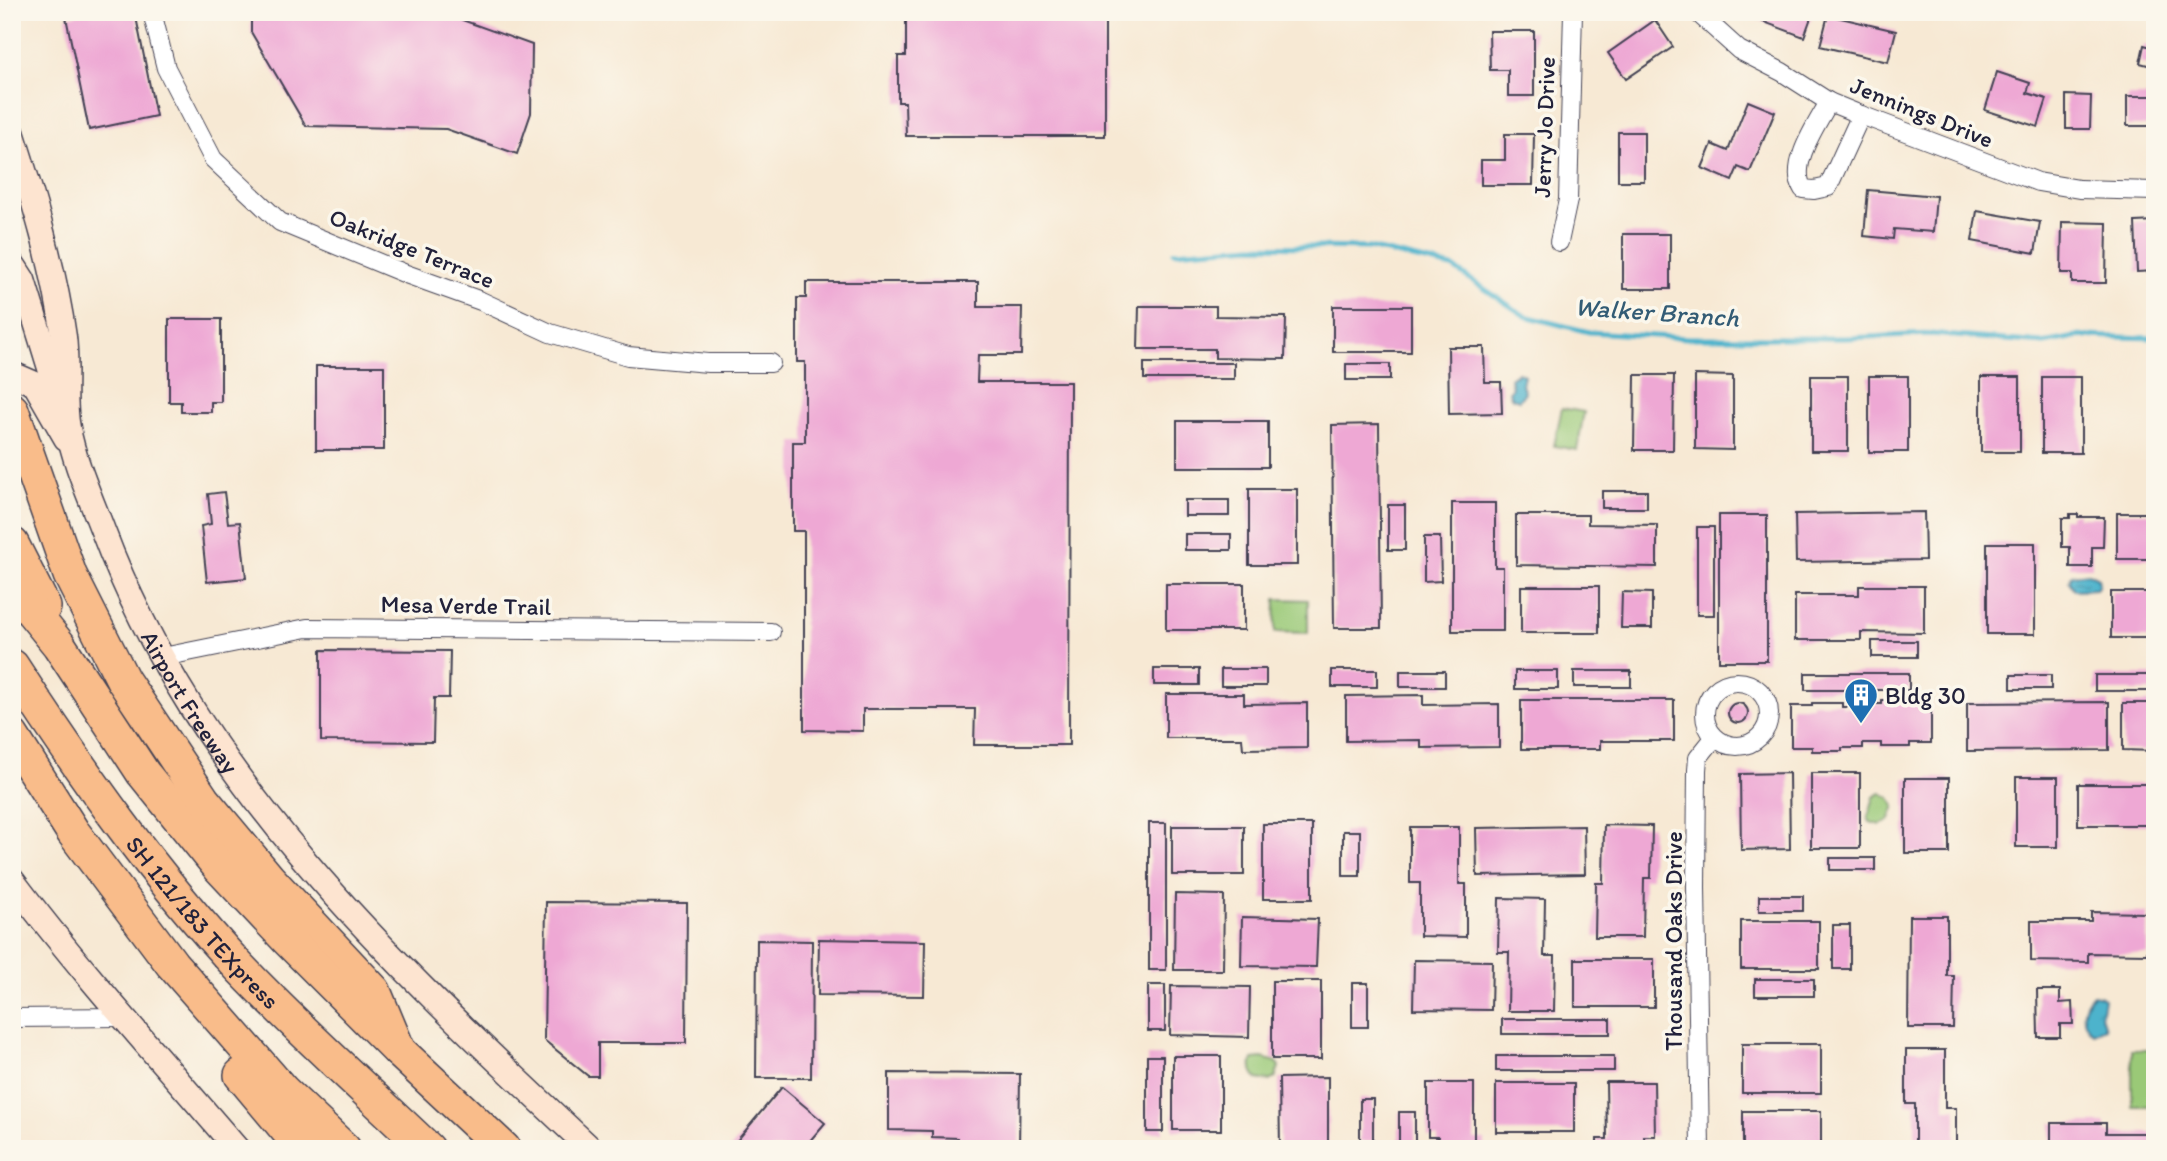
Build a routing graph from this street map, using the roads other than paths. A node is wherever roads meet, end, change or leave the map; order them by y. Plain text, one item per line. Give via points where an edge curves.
1 (152, 12) edge
2 (1573, 12) edge
3 (1697, 12) edge
4 (1829, 102) junction
5 (1861, 115) junction
6 (12, 132) edge
7 (2155, 191) edge
8 (1559, 242) dead end
9 (12, 263) edge
10 (771, 363) dead end
11 (12, 374) edge
12 (12, 410) edge
13 (68, 427) junction
14 (78, 460) junction
15 (12, 544) edge
16 (12, 587) edge
17 (771, 632) dead end
18 (59, 645) junction
19 (163, 657) junction
20 (12, 666) edge
21 (12, 736) edge
22 (1713, 738) dead end
23 (12, 752) edge
24 (12, 880) edge
25 (123, 1017) junction
26 (12, 1018) edge
27 (399, 1051) junction
28 (237, 1149) edge
29 (303, 1149) edge
30 (344, 1149) edge
31 (428, 1149) edge
32 (505, 1149) edge
33 (591, 1149) edge
34 (1700, 1149) edge

1 - 10 street, Oakridge Terrace via 166,68 213,159 280,222 550,332 628,356
2 - 8 street, Jerry Jo Drive via 1568,200
3 - 4 street, Jennings Drive via 1739,50
4 - 5 street, Jennings Drive
4 - 5 street via 1797,169 1803,189 1828,187
5 - 7 street, Jennings Drive via 2038,183
6 - 13 main road, Airport Freeway via 51,265 65,341
9 - 13 main road via 32,305
11 - 14 main road via 35,384
12 - 27 highway via 70,575 123,680 203,800 269,879 374,991
13 - 14 main road, Airport Freeway
14 - 19 main road, Airport Freeway via 119,575
15 - 18 highway
16 - 18 highway
17 - 19 street, Mesa Verde Trail via 307,628
18 - 27 highway via 144,773 219,867
19 - 33 main road, Airport Freeway via 201,725 320,881 464,1030
20 - 31 highway, SH 121/183 TEXpress via 110,810 240,968
21 - 30 highway, SH 121/183 TEXpress via 73,832 172,964 283,1091
22 - 34 street, Thousand Oaks Drive via 1698,758 1697,770
23 - 29 highway via 169,984
24 - 25 main road
25 - 26 street
25 - 28 main road
27 - 32 highway

